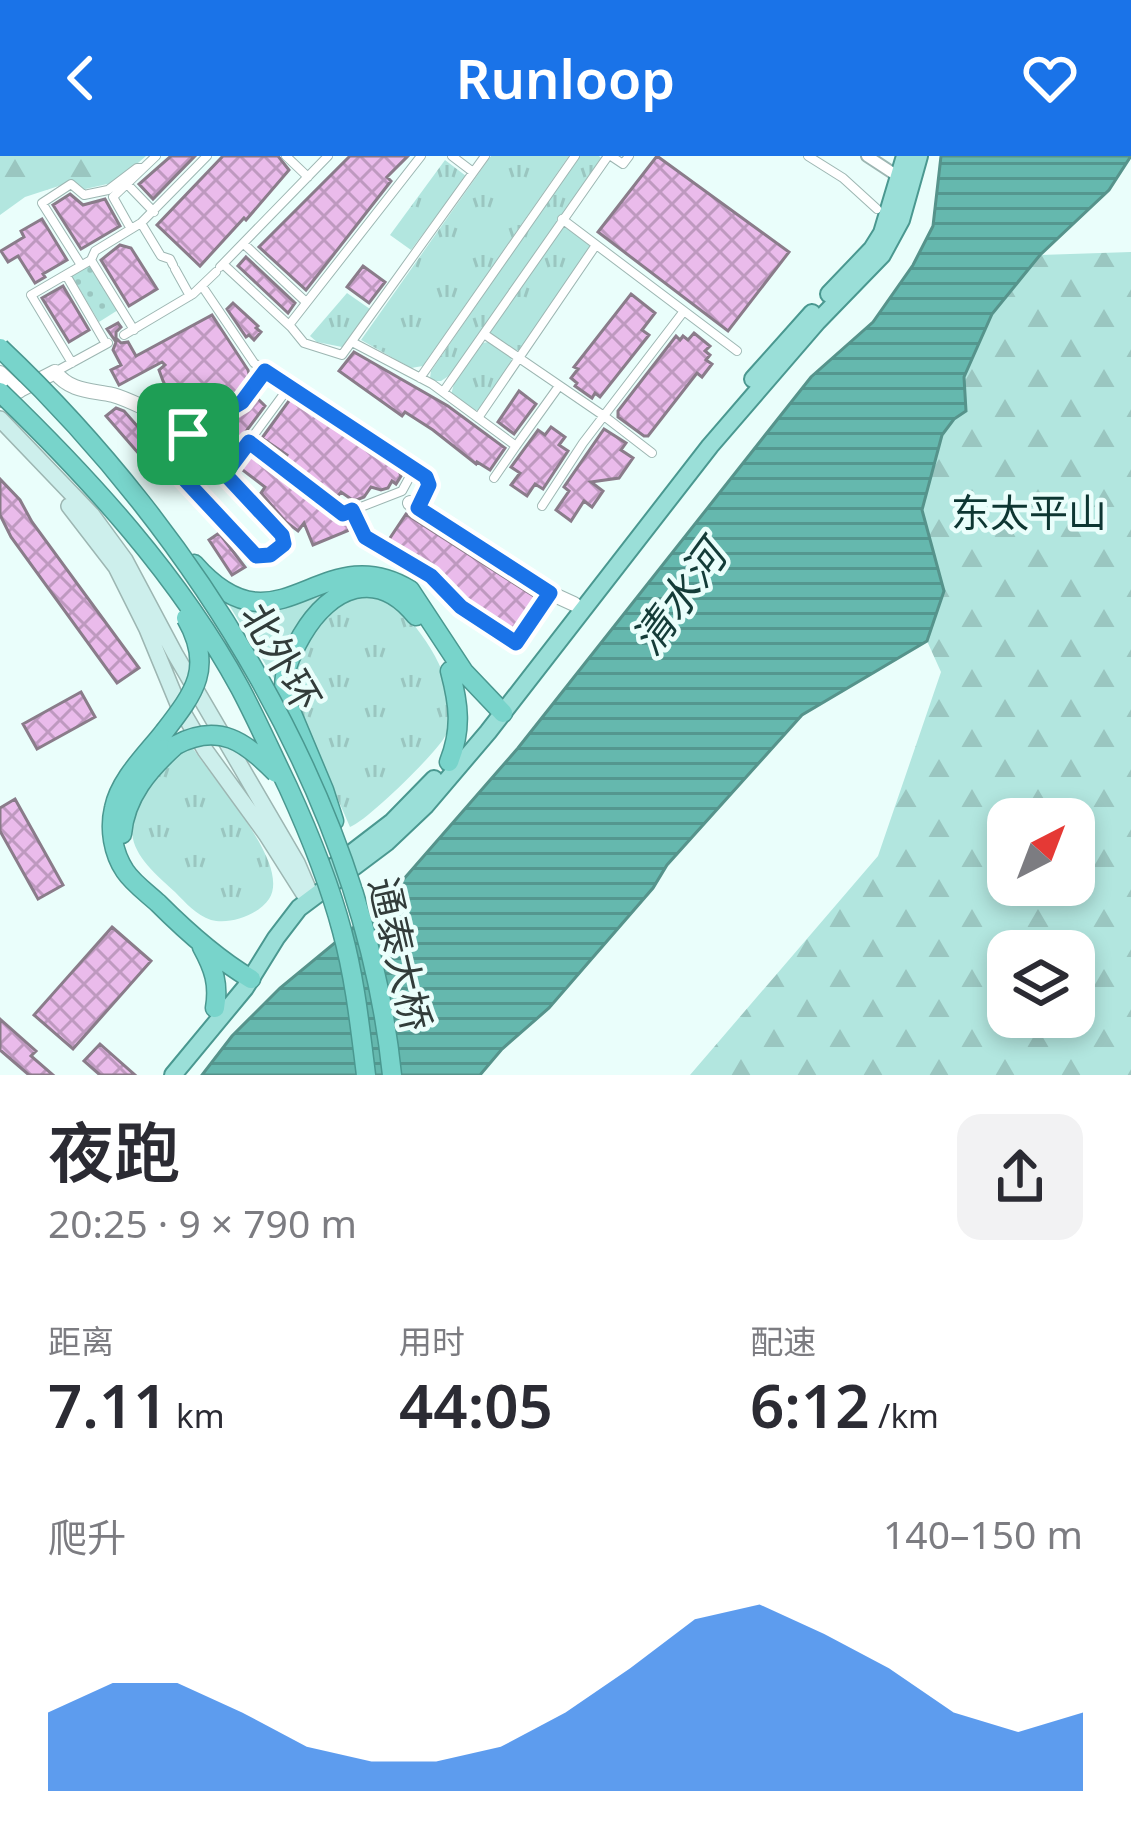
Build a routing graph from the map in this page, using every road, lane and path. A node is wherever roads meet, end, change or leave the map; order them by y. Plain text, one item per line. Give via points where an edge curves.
1 (157, 156) edge
2 (207, 156) edge
3 (286, 156) edge
4 (328, 156) edge
5 (421, 156) edge
6 (452, 156) edge
7 (485, 156) edge
8 (575, 156) edge
9 (609, 156) edge
10 (629, 156) edge
11 (808, 156) edge
12 (867, 156) edge
13 (905, 156) edge
14 (919, 156) edge
15 (142, 169) junction
16 (473, 172) junction
17 (308, 177) junction
18 (899, 177) junction
19 (127, 184) junction
20 (110, 194) junction
21 (877, 209) dead end
22 (154, 212) junction
23 (562, 219) junction
24 (141, 223) junction
25 (131, 230) junction
26 (244, 244) junction
27 (596, 245) junction
28 (86, 262) junction
29 (220, 268) junction
30 (66, 275) junction
31 (202, 286) junction
32 (190, 296) junction
33 (306, 302) junction
34 (684, 311) junction
35 (289, 325) junction
36 (484, 334) junction
37 (352, 342) junction
38 (0, 348) edge
39 (736, 351) dead end
40 (519, 358) junction
41 (72, 362) junction
42 (265, 371) junction
43 (55, 372) junction
44 (0, 373) edge
45 (420, 378) junction
46 (559, 386) junction
47 (289, 387) junction
48 (442, 392) junction
49 (6, 394) edge
50 (154, 412) junction
51 (604, 416) junction
52 (478, 418) junction
53 (0, 419) edge
54 (81, 433) junction
55 (0, 434) edge
56 (188, 434) junction
57 (52, 442) junction
58 (249, 442) junction
59 (516, 446) junction
60 (652, 453) dead end
61 (414, 470) junction
62 (225, 474) junction
63 (494, 478) dead end
64 (414, 505) joint
65 (542, 506) dead end
66 (352, 510) junction
67 (550, 593) junction
68 (574, 604) junction
69 (450, 671) junction
70 (496, 714) junction
71 (170, 738) junction
72 (449, 762) junction
73 (286, 784) junction
74 (339, 850) junction
75 (319, 863) joint
76 (306, 892) junction
77 (191, 935) junction
78 (249, 973) junction
79 (215, 1008) junction
80 (160, 1075) edge
81 (173, 1075) edge
82 (366, 1075) edge
83 (392, 1075) edge

1 - 15 street
2 - 22 street
3 - 17 street
4 - 17 street
5 - 33 street
6 - 16 street
7 - 16 street
8 - 45 street
9 - 10 street via 623,164
9 - 23 street
11 - 21 street
12 - 18 street
13 - 18 main road
14 - 70 main road via 882,255 710,446
15 - 19 street
15 - 20 street
16 - 37 street
17 - 26 street
18 - 68 main road via 872,249 709,431
19 - 20 street
19 - 22 street
20 - 25 street
20 - 28 street via 84,195 71,184 42,202
22 - 24 street
23 - 27 street
23 - 36 street
24 - 25 street
24 - 32 street
25 - 28 street
26 - 29 street
26 - 33 street
27 - 34 street
27 - 40 street
28 - 30 street
28 - 32 street via 129,332
29 - 31 street
29 - 35 street
30 - 41 street via 31,295
30 - 41 street via 108,343
31 - 32 street
31 - 42 street
33 - 35 street
34 - 39 street
34 - 51 street
35 - 37 street via 304,343 342,355
36 - 40 street
36 - 48 street
37 - 45 street
38 - 54 highway, 北外环, bridge
40 - 46 street
40 - 52 street
41 - 43 street
42 - 47 street
42 - 56 street via 242,402
43 - 49 street
43 - 50 street via 65,385
44 - 49 street
45 - 48 street
46 - 51 street
46 - 59 street
47 - 58 street
47 - 61 street
48 - 52 street
49 - 57 highway, 北外环, bridge
50 - 56 street
50 - 62 street via 159,452 256,556 279,551 282,535
51 - 60 street
51 - 65 street
52 - 59 street
53 - 76 main road via 125,560 298,863
54 - 70 highway, bridge via 203,575 231,596 282,601 359,574 410,590
54 - 74 highway, 北外环, bridge via 243,650
55 - 76 main road via 116,567 178,704
56 - 62 street
57 - 71 highway, bridge via 193,630 198,681
57 - 73 highway, 北外环, bridge via 206,632
58 - 62 street
58 - 66 street via 343,514
59 - 63 street
61 - 64 street via 429,485
61 - 66 street via 402,490
64 - 67 street
66 - 67 street via 365,537 431,576 516,643
67 - 68 street
68 - 70 main road
69 - 70 highway
69 - 72 highway via 460,723
69 - 74 highway, bridge via 414,612 385,590 335,596 296,646 285,698
70 - 72 main road
70 - 76 main road via 410,822 364,861
71 - 73 highway, bridge via 215,734 237,741
71 - 77 highway via 122,786 111,826 125,871
71 - 78 highway via 130,799 126,854
72 - 76 main road via 392,822
73 - 75 highway, 北外环, bridge
74 - 83 highway, 通泰大桥, bridge via 363,920
75 - 82 highway, 通泰大桥, bridge via 356,993
76 - 78 main road
77 - 78 highway
77 - 79 highway via 215,973
78 - 79 main road
78 - 81 main road
79 - 80 main road

